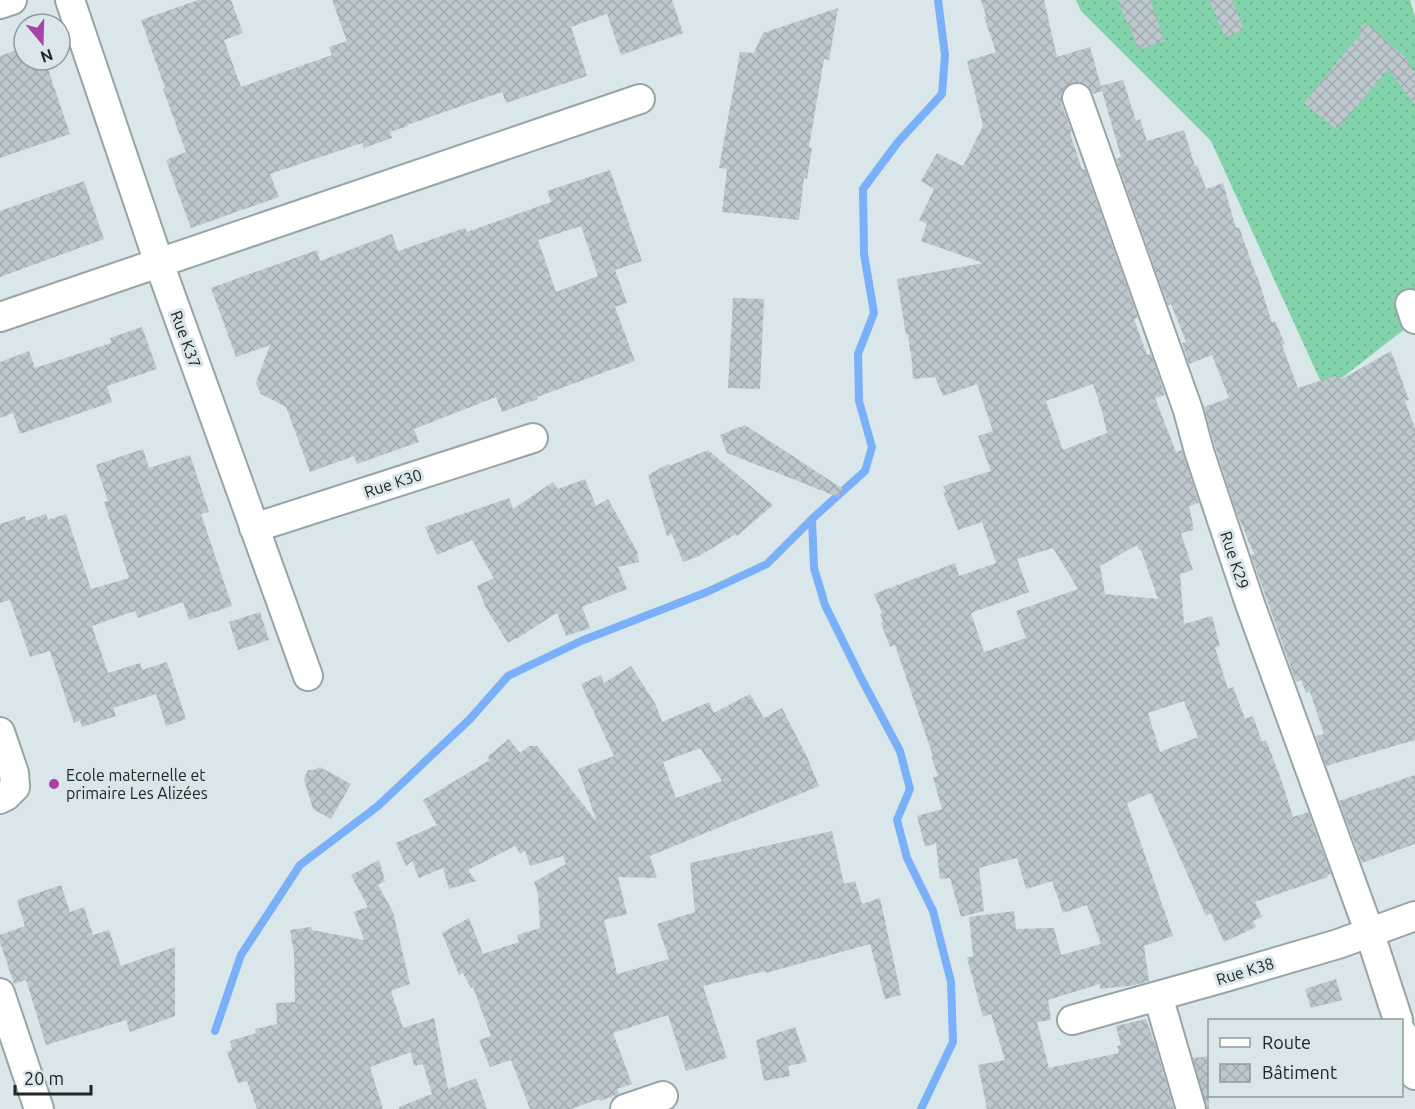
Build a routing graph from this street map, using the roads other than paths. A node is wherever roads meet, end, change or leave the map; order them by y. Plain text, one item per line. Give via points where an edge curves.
1 (12, 0) edge
2 (70, 0) edge
3 (0, 4) edge
4 (1077, 98) dead end
5 (640, 99) dead end
6 (159, 263) junction
7 (0, 317) edge
8 (533, 438) dead end
9 (254, 528) junction
10 (308, 676) dead end
11 (0, 732) edge
12 (8, 793) edge
13 (1415, 915) edge
14 (1369, 931) junction
15 (0, 993) edge
16 (1158, 996) junction
17 (1398, 1019) edge
18 (1072, 1020) dead end
19 (1403, 1039) edge
20 (11, 1062) edge
21 (1415, 1075) edge
22 (663, 1096) dead end
23 (39, 1109) edge
24 (626, 1109) edge
25 (1191, 1109) edge

1 - 3 street
2 - 6 street, Rue K37
4 - 14 street, Rue K29 via 1188,410 1250,604
5 - 6 street
6 - 7 street
6 - 9 street, Rue K37
8 - 9 street, Rue K30
9 - 10 street, Rue K37
11 - 12 street via 14,773
13 - 14 street, Rue K38
14 - 16 street, Rue K38 via 1338,944
14 - 17 street, Rue K29
15 - 20 street
16 - 18 street, Rue K38
16 - 25 street
19 - 21 street
20 - 23 street
22 - 24 street

